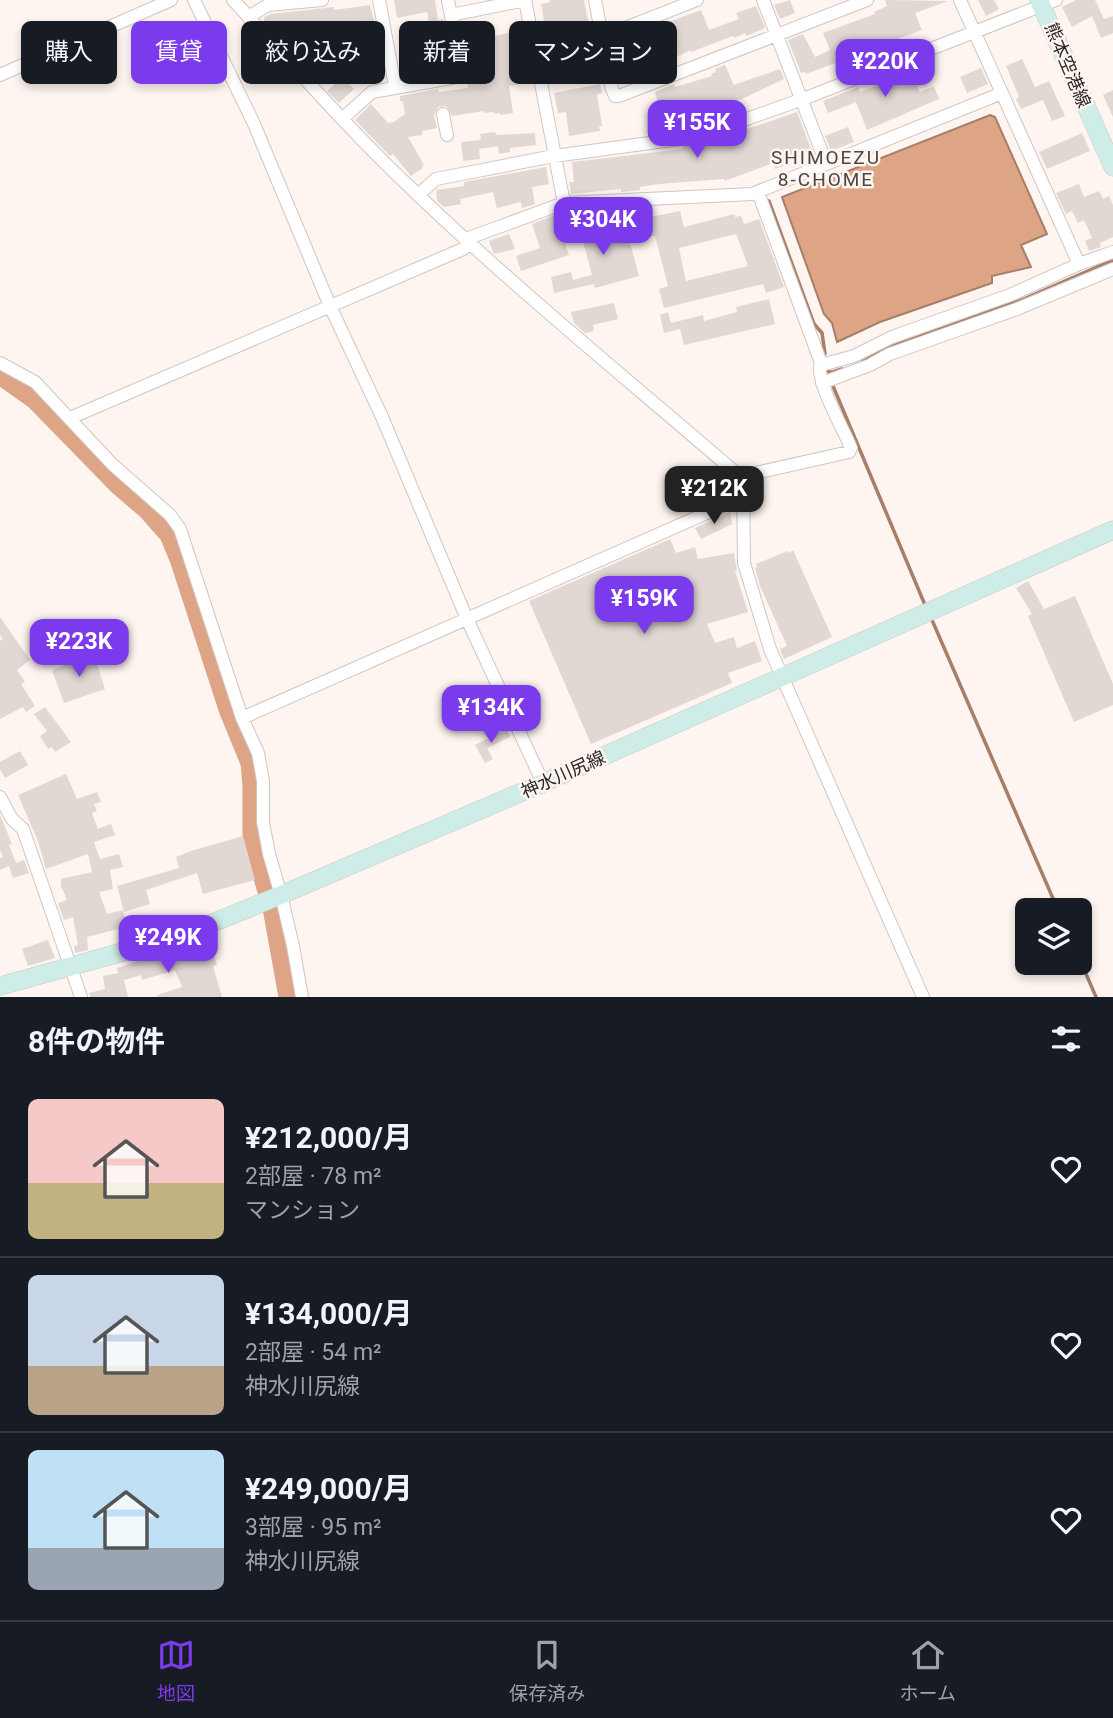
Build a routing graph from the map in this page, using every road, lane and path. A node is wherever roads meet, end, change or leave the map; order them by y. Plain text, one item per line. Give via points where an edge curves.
1 (172, 0) edge
2 (194, 0) edge
3 (233, 0) edge
4 (322, 0) edge
5 (379, 0) edge
6 (448, 0) edge
7 (525, 0) edge
8 (595, 0) edge
9 (698, 0) edge
10 (763, 0) edge
11 (867, 0) edge
12 (960, 0) edge
13 (1046, 2) edge
14 (451, 15) junction
15 (248, 17) junction
16 (599, 21) edge
17 (644, 21) edge
18 (975, 31) junction
19 (776, 35) junction
20 (677, 73) edge
21 (0, 75) edge
22 (611, 84) edge
23 (650, 84) edge
24 (395, 86) junction
25 (1002, 93) junction
26 (803, 99) junction
27 (443, 114) dead end
28 (342, 120) junction
29 (447, 135) dead end
30 (554, 156) junction
31 (826, 163) junction
32 (1113, 167) edge
33 (758, 192) junction
34 (418, 195) junction
35 (564, 203) junction
36 (468, 241) junction
37 (1113, 252) edge
38 (1079, 264) junction
39 (1113, 269) edge
40 (330, 306) junction
41 (0, 363) edge
42 (821, 363) junction
43 (822, 383) junction
44 (70, 418) junction
45 (743, 479) junction
46 (743, 497) junction
47 (1113, 530) edge
48 (467, 619) junction
49 (783, 677) junction
50 (242, 718) junction
51 (543, 783) junction
52 (0, 797) edge
53 (12, 819) junction
54 (0, 826) edge
55 (274, 898) junction
56 (70, 968) junction
57 (0, 985) edge
58 (80, 997) edge
59 (302, 997) edge
60 (923, 997) edge

1 - 21 street
2 - 40 street via 254,124
3 - 15 street
4 - 15 street via 268,5
5 - 24 street
6 - 14 street
7 - 14 street
7 - 30 street
8 - 16 street
9 - 17 street
10 - 19 street
11 - 19 street
12 - 18 street
13 - 18 street
13 - 32 main road, 熊本空港線
14 - 24 street via 462,74
15 - 28 street
18 - 25 street
18 - 26 street
19 - 20 street
19 - 26 street
22 - 23 street via 615,96
24 - 28 street via 372,92
25 - 31 street
25 - 38 street
26 - 30 street via 679,139
26 - 31 street
27 - 29 street
28 - 34 street
30 - 34 street via 436,179
30 - 35 street
31 - 33 street
33 - 35 street
33 - 42 street
34 - 36 street
35 - 36 street
36 - 40 street via 463,249
36 - 45 street
37 - 38 street
38 - 42 street via 854,356
39 - 43 street
40 - 44 street
40 - 48 street
41 - 44 street via 35,382
42 - 43 street
43 - 45 street via 850,452
44 - 50 street via 180,529
45 - 46 street
46 - 48 street
46 - 49 street via 744,563
47 - 49 main road, 神水川尻線
48 - 50 street
48 - 51 street
49 - 51 main road, 神水川尻線
49 - 60 street
50 - 55 street via 258,754 263,781 262,822
51 - 55 main road, 神水川尻線
52 - 53 street
53 - 54 street
53 - 56 street via 23,829
55 - 56 main road, 神水川尻線 via 180,936
55 - 59 street
56 - 57 main road, 神水川尻線
56 - 58 street

